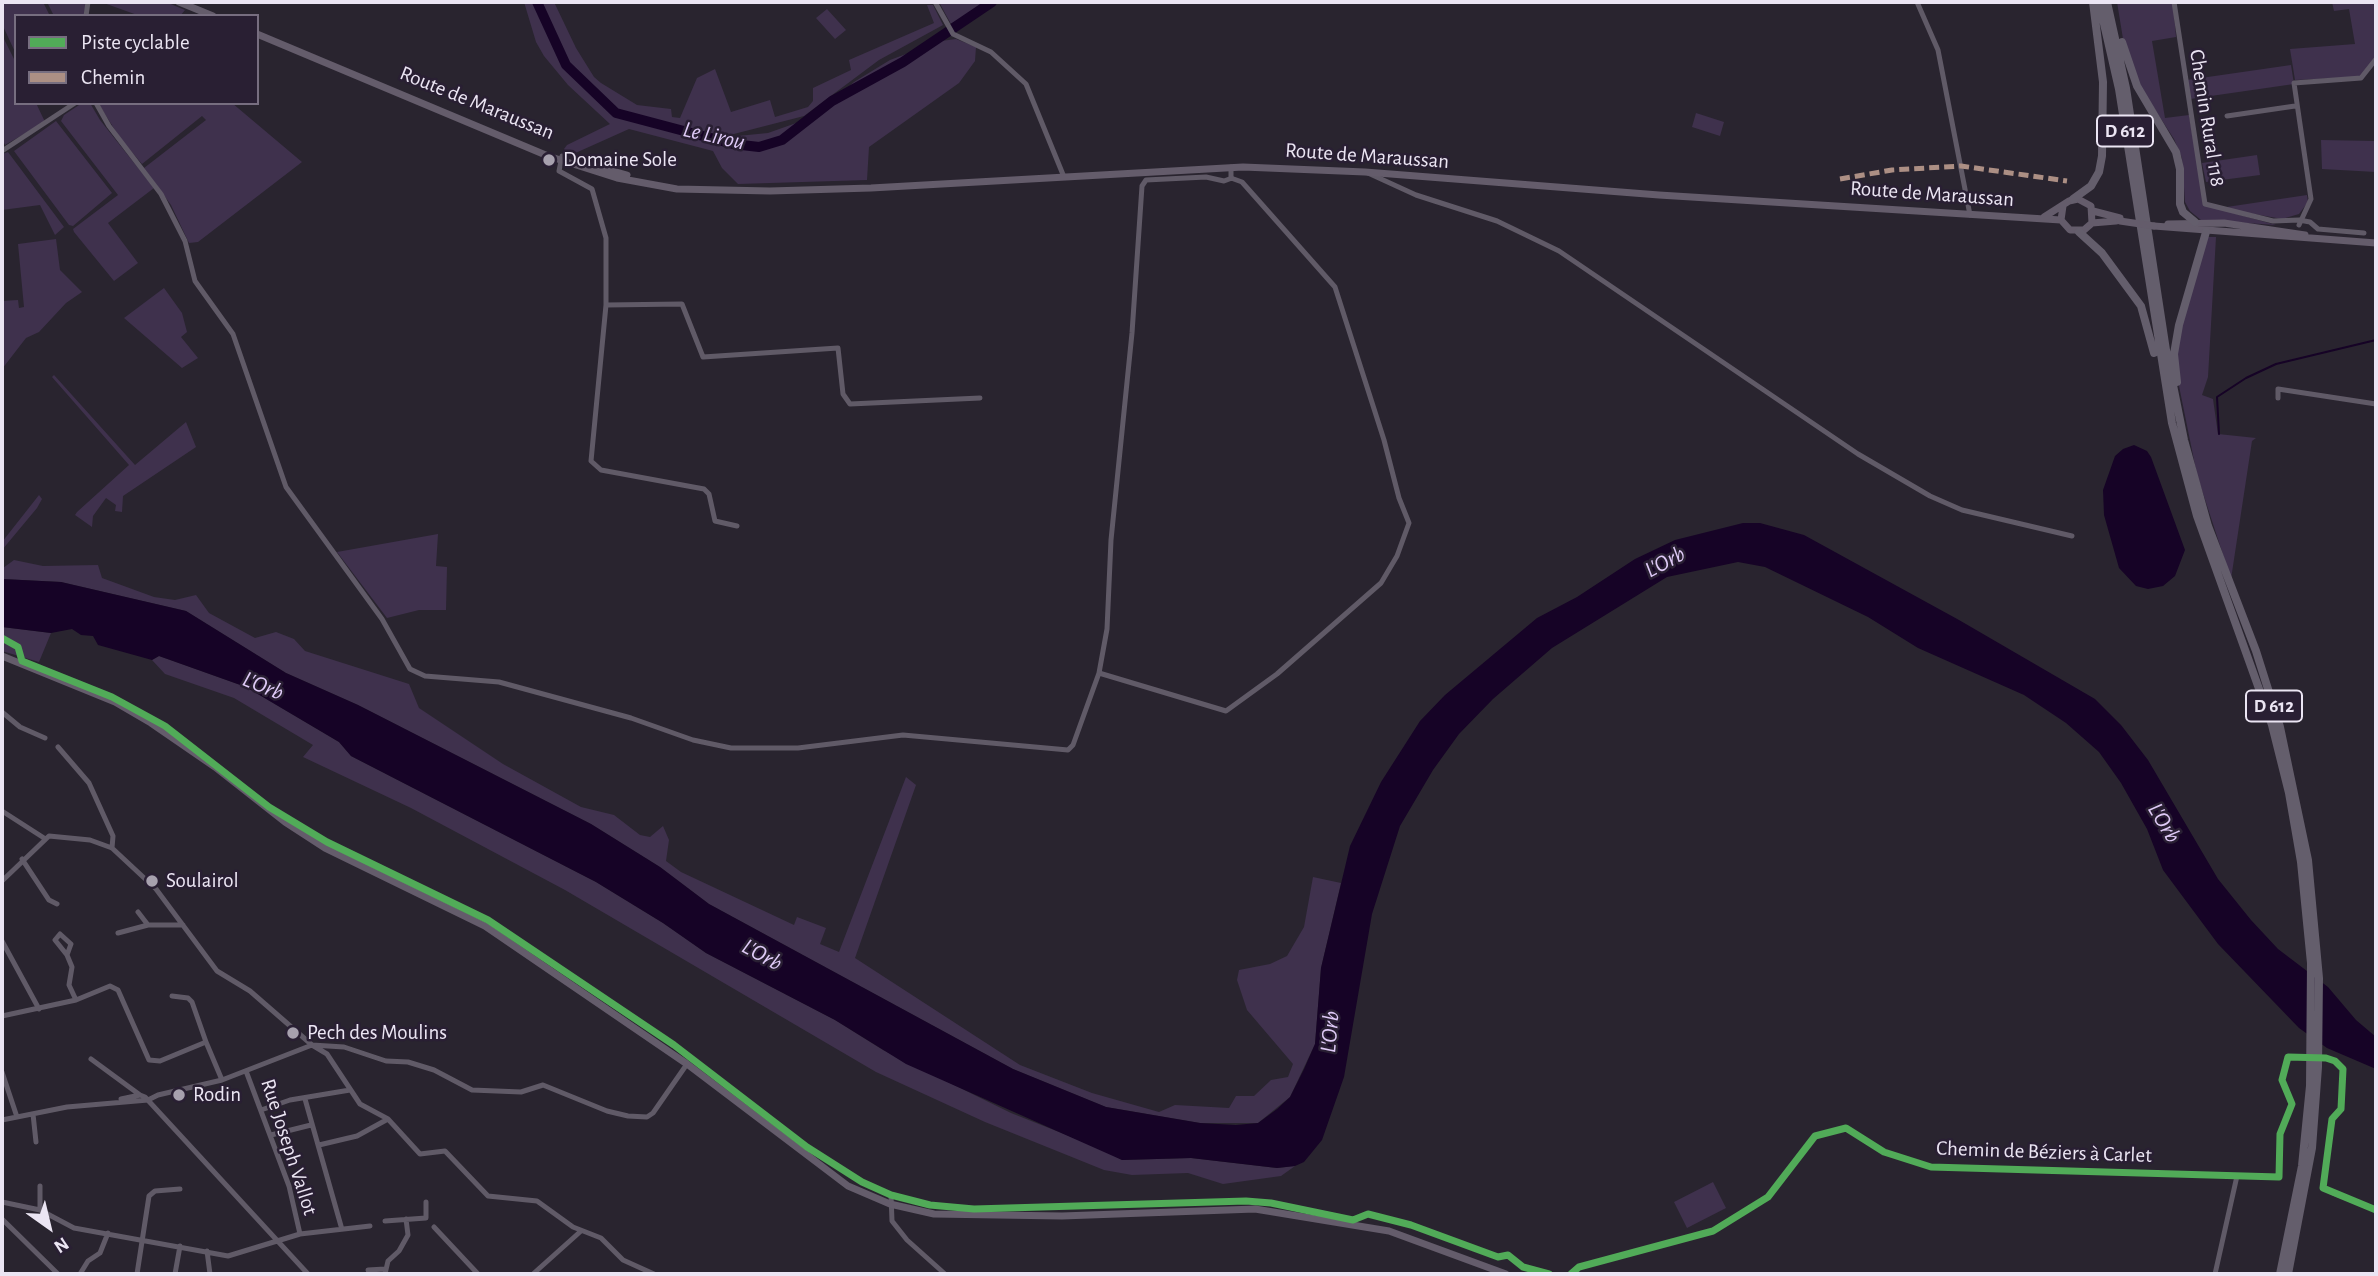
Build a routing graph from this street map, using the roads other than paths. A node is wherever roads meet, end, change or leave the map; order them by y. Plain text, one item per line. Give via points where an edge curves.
1 (179, 2) edge
2 (187, 2) edge
3 (935, 2) edge
4 (1917, 2) edge
5 (2093, 2) edge
6 (2099, 2) edge
7 (2107, 2) edge
8 (2174, 2) edge
9 (213, 14) edge
10 (214, 14) edge
11 (2113, 24) junction
12 (259, 33) edge
13 (2376, 59) edge
14 (72, 105) edge
15 (97, 105) edge
16 (2295, 106) junction
17 (2227, 116) dead end
18 (2, 151) edge
19 (561, 158) junction
20 (1231, 167) junction
21 (1365, 172) junction
22 (1063, 177) junction
23 (1232, 178) junction
24 (2073, 199) junction
25 (2063, 206) junction
26 (2093, 211) junction
27 (1970, 215) junction
28 (2041, 218) junction
29 (2061, 220) junction
30 (2120, 220) junction
31 (2195, 222) junction
32 (2299, 222) junction
33 (2092, 223) junction
34 (2154, 224) junction
35 (2079, 232) junction
36 (2206, 232) junction
37 (2294, 233) junction
38 (2364, 233) dead end
39 (2304, 235) junction
40 (2372, 243) edge
41 (606, 305) junction
42 (980, 398) dead end
43 (2278, 398) dead end
44 (2376, 404) edge
45 (2176, 425) junction
46 (737, 526) dead end
47 (2072, 536) dead end
48 (2, 656) edge
49 (1099, 673) junction
50 (2, 712) edge
51 (45, 738) dead end
52 (58, 747) dead end
53 (2, 811) edge
54 (44, 838) junction
55 (112, 848) junction
56 (22, 859) junction
57 (2, 881) edge
58 (57, 904) dead end
59 (138, 912) dead end
60 (148, 925) junction
61 (183, 925) junction
62 (118, 933) dead end
63 (2, 941) edge
64 (67, 955) dead end
65 (172, 996) dead end
66 (76, 1000) junction
67 (39, 1009) junction
68 (2, 1016) edge
69 (206, 1042) junction
70 (312, 1045) junction
71 (91, 1059) dead end
72 (687, 1064) junction
73 (2314, 1067) junction
74 (246, 1071) junction
75 (2, 1072) edge
76 (222, 1080) junction
77 (120, 1081) junction
78 (350, 1090) junction
79 (140, 1095) junction
80 (129, 1099) junction
81 (305, 1099) junction
82 (148, 1100) junction
83 (261, 1110) junction
84 (33, 1114) junction
85 (17, 1117) junction
86 (388, 1119) junction
87 (2, 1120) edge
88 (311, 1125) junction
89 (271, 1135) junction
90 (36, 1142) dead end
91 (319, 1145) junction
92 (40, 1186) dead end
93 (180, 1189) dead end
94 (2333, 1193) dead end
95 (891, 1195) dead end
96 (2, 1202) edge
97 (426, 1202) dead end
98 (890, 1204) junction
99 (40, 1210) junction
100 (2376, 1210) edge
101 (2, 1219) edge
102 (406, 1219) junction
103 (385, 1221) dead end
104 (341, 1226) junction
105 (370, 1226) dead end
106 (433, 1227) dead end
107 (581, 1231) junction
108 (108, 1233) junction
109 (300, 1234) junction
110 (142, 1238) junction
111 (276, 1241) junction
112 (180, 1246) junction
113 (207, 1251) junction
114 (368, 1270) dead end
115 (385, 1271) edge
116 (58, 1274) edge
117 (80, 1274) edge
118 (137, 1274) edge
119 (175, 1274) edge
120 (210, 1274) edge
121 (307, 1274) edge
122 (478, 1274) edge
123 (533, 1274) edge
124 (653, 1274) edge
125 (945, 1274) edge
126 (1506, 1274) edge
127 (1571, 1274) edge
128 (2215, 1274) edge
129 (2280, 1274) edge
130 (2288, 1274) edge

1 - 9 main road
2 - 10 main road
3 - 22 street via 953,34 991,52 1026,85
4 - 27 street via 1938,50
5 - 24 highway via 2103,82 2102,156 2091,186
6 - 45 highway, D 612 via 2119,89
7 - 11 highway, D 612
8 - 32 street, Chemin Rural 118 via 2206,204 2273,222
11 - 31 highway via 2137,86 2176,152 2180,204
11 - 45 highway, D 612
12 - 19 main road, Route de Maraussan
13 - 16 street via 2361,78 2294,83
14 - 18 street
15 - 49 street via 161,194 185,241 195,281 233,334 286,487 417,674 499,682 731,748 798,748 903,735 1068,750
16 - 17 street
16 - 32 street via 2311,199
19 - 22 main road, Route de Maraussan via 689,189 771,191
19 - 41 street via 559,171 592,188 606,238
20 - 21 main road, Route de Maraussan
20 - 22 main road, Route de Maraussan
20 - 23 street
21 - 27 main road, Route de Maraussan
21 - 47 street via 1416,195 1497,221 1559,251 1858,454 1930,496 1962,510
23 - 49 street via 1146,180 1142,186 1107,629
23 - 49 street via 1242,182 1335,287 1409,523 1381,583 1277,674 1226,711
24 - 25 main road
24 - 26 main road via 2088,202
25 - 28 main road, Route de Maraussan
25 - 29 main road
26 - 30 main road
26 - 33 main road
27 - 28 main road, Route de Maraussan
28 - 29 main road, Route de Maraussan
29 - 35 main road
30 - 33 main road
30 - 34 main road, bridge
31 - 34 main road
31 - 37 main road
32 - 37 street
32 - 38 street via 2311,222 2318,229
32 - 39 street
33 - 35 main road
34 - 36 main road
35 - 45 highway via 2102,253 2141,306 2165,413
36 - 40 main road
36 - 45 highway via 2176,342
37 - 39 main road
39 - 40 main road
41 - 42 street via 682,303 703,357 838,348 842,394 850,404
41 - 46 street via 594,407 594,466 704,489 715,521
43 - 44 street via 2278,389
45 - 73 highway, D 612 via 2289,759 2305,839 2314,948
48 - 72 main road via 115,702 151,723 325,848 485,926
50 - 51 street via 20,727
52 - 55 street via 89,783 113,836
53 - 54 street
54 - 55 street via 66,836
54 - 56 street
55 - 61 street via 156,889
56 - 57 street
56 - 58 street via 49,900
59 - 60 street
60 - 61 street
60 - 62 street
61 - 70 street via 217,971 250,991
63 - 67 street
64 - 66 street via 72,967 69,985
65 - 69 street via 192,1002
66 - 67 street
66 - 69 street via 110,986 118,990 153,1062
67 - 68 street
69 - 76 street
70 - 72 street via 344,1047 386,1061 408,1062 472,1090 521,1092 543,1085 607,1111 638,1116 653,1113
70 - 74 street
70 - 78 street via 335,1062
71 - 77 street
72 - 98 main road via 849,1186
73 - 129 highway, D 612 via 2302,1166
73 - 130 highway, D 612 via 2310,1160
74 - 76 street
74 - 83 street, Rue Joseph Vallot
75 - 85 street
76 - 82 street
77 - 79 street
77 - 80 street
78 - 81 street
78 - 86 street via 365,1108
79 - 80 street
79 - 82 street
80 - 82 street
80 - 84 street
81 - 83 street
81 - 88 street
82 - 111 street
83 - 89 street, Rue Joseph Vallot
84 - 85 street
84 - 90 street
85 - 87 street
86 - 91 street via 358,1136
86 - 107 street via 420,1154 445,1151 488,1196 537,1201
88 - 89 street
88 - 91 street
89 - 109 street, Rue Joseph Vallot
91 - 104 street
92 - 99 street
93 - 110 street via 155,1191 149,1196
94 - 100 street
95 - 98 street
96 - 99 street
97 - 102 street via 426,1217
98 - 125 street via 898,1229
98 - 126 main road via 934,1213 1062,1216 1255,1209 1389,1231
99 - 108 street via 74,1228
101 - 116 street
102 - 103 street
102 - 115 street via 408,1235
104 - 105 street
104 - 109 street
106 - 122 street
107 - 123 street
107 - 124 street via 601,1238 623,1260
108 - 110 street
108 - 117 street via 100,1253
109 - 111 street
110 - 112 street
110 - 118 street
111 - 113 street via 236,1255
111 - 121 street
112 - 113 street
112 - 119 street
113 - 120 street
114 - 115 street
127 - 128 street, Chemin de Béziers à Carlet via 1579,1266 1713,1231 1768,1197 1815,1136 1846,1128 1884,1152 1931,1167 2237,1176

